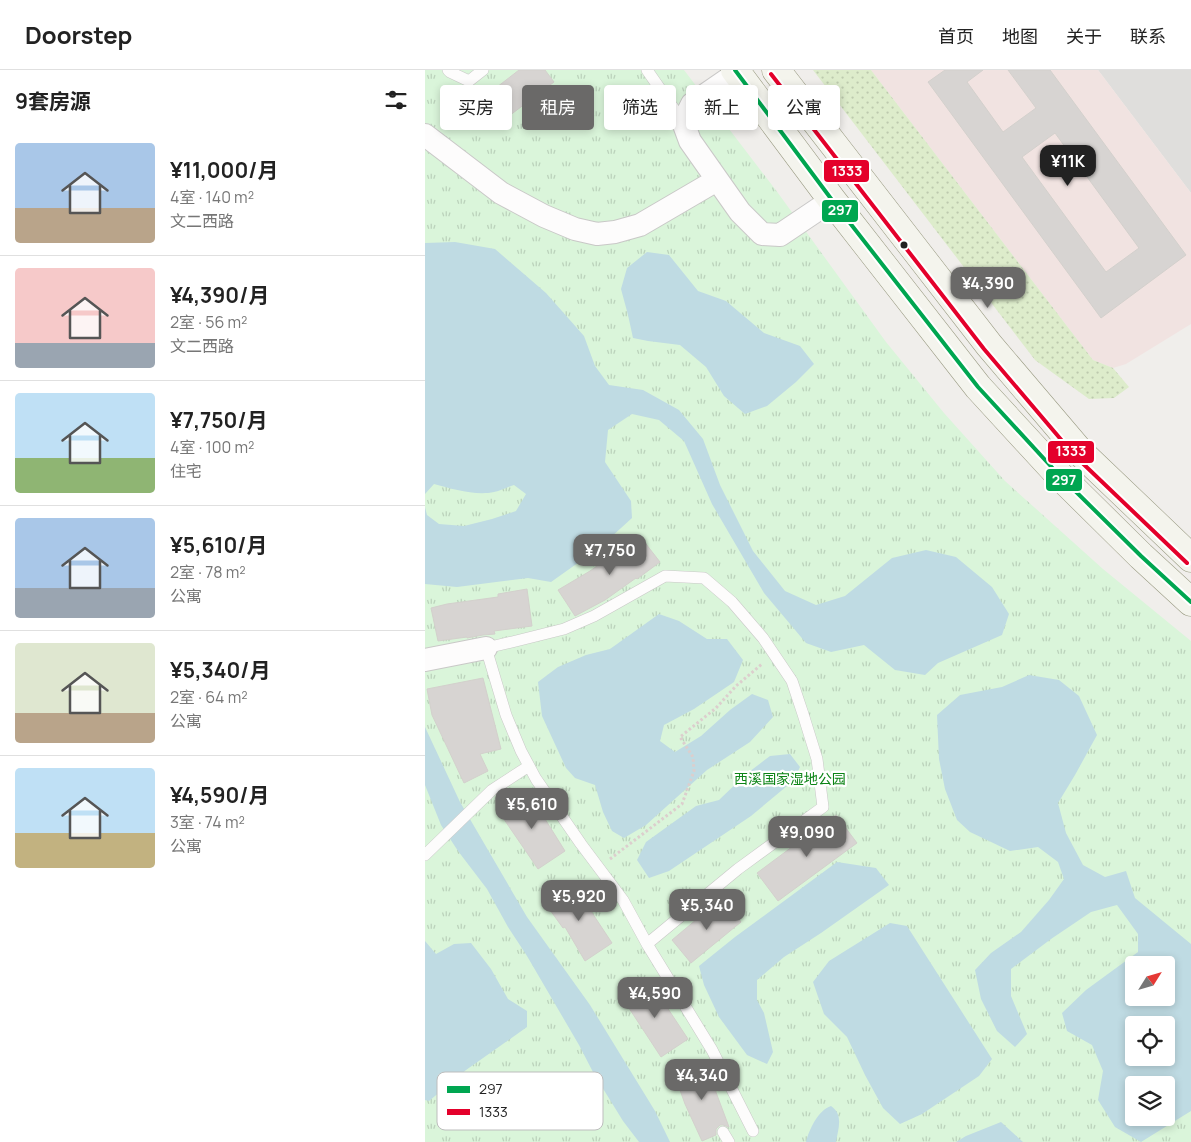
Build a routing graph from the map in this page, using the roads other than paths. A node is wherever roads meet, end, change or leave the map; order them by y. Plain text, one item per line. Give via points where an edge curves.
1 (448, 70) edge
2 (483, 70) edge
3 (647, 70) edge
4 (777, 70) edge
5 (736, 71) edge
6 (683, 122) junction
7 (425, 135) edge
8 (717, 180) junction
9 (832, 200) junction
10 (1191, 558) edge
11 (1191, 602) edge
12 (486, 648) junction
13 (425, 660) edge
14 (529, 766) junction
15 (425, 854) edge
16 (647, 944) junction
17 (753, 1131) dead end

1 - 2 lane via 469,80
3 - 6 lane
4 - 10 main road via 995,352 1080,452
5 - 6 street via 692,104
5 - 9 main road
6 - 8 street via 690,141
7 - 8 street via 501,193 544,216 597,234 640,225
8 - 9 street via 740,212 762,234 780,235
9 - 11 main road via 978,388 1057,474
12 - 13 street
12 - 14 lane via 506,715
12 - 16 lane via 565,629 665,576 704,578 732,602 763,638 792,681 817,759 823,807 737,870
14 - 15 lane via 493,790
14 - 16 lane via 623,900
16 - 17 lane via 712,1050

